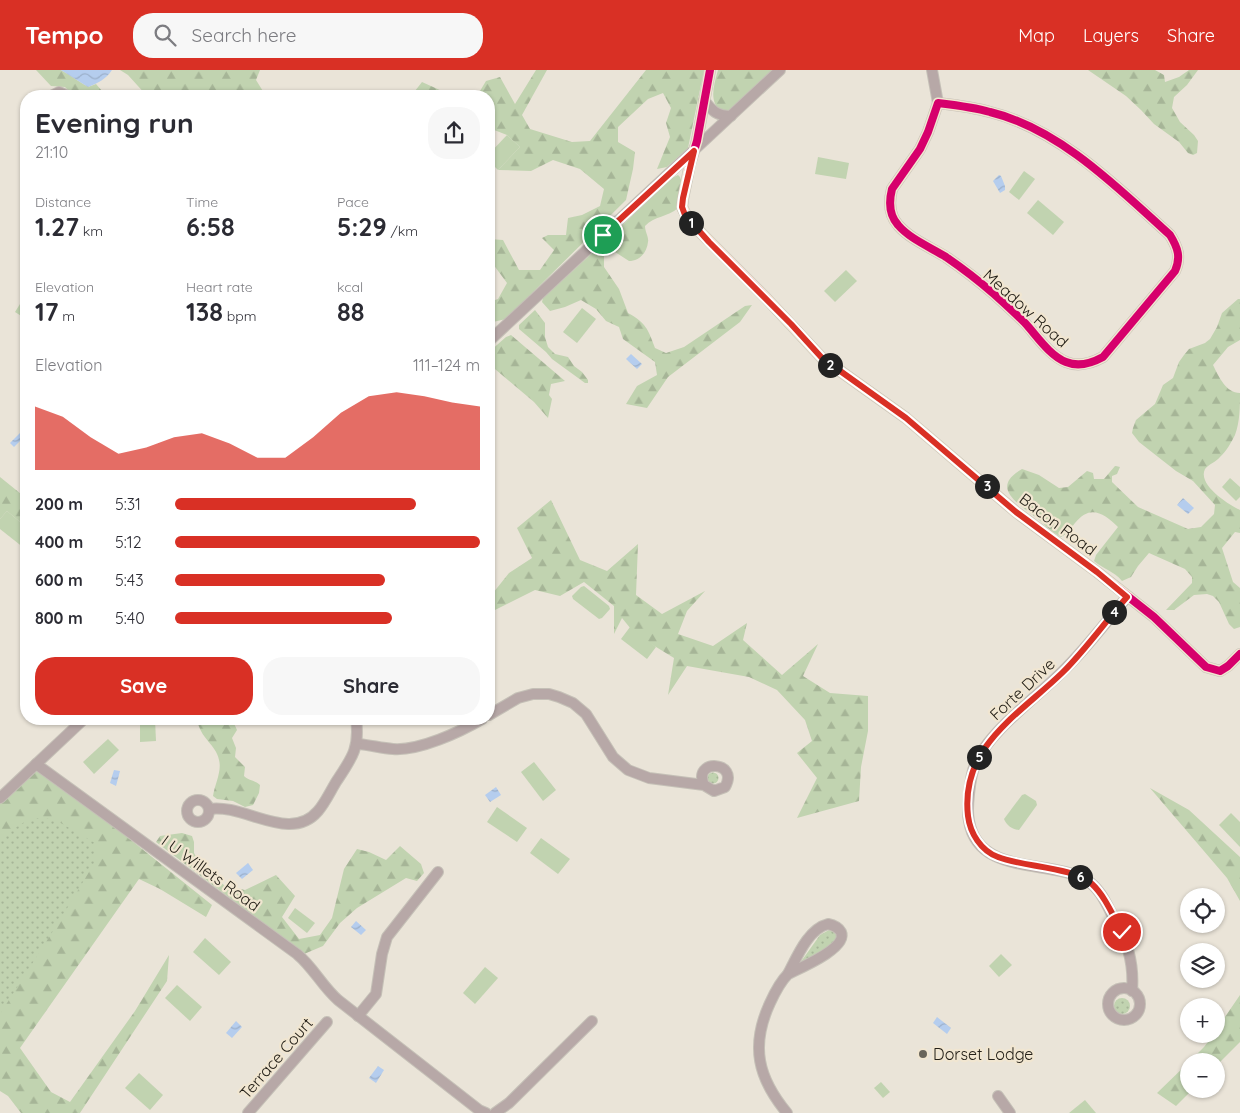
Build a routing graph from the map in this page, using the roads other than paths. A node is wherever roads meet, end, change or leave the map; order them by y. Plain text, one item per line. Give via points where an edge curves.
1 (710, 70) edge
2 (780, 70) edge
3 (932, 70) edge
4 (704, 100) junction
5 (938, 103) junction
6 (731, 116) junction
7 (694, 151) junction
8 (495, 331) edge
9 (1127, 597) junction
10 (1240, 654) edge
11 (495, 711) edge
12 (78, 725) edge
13 (356, 725) edge
14 (470, 725) edge
15 (358, 744) junction
16 (36, 764) junction
17 (704, 785) dead end
18 (0, 798) edge
19 (209, 809) dead end
20 (438, 872) dead end
21 (788, 974) junction
22 (1132, 991) dead end
23 (358, 1016) junction
24 (592, 1021) dead end
25 (327, 1022) dead end
26 (998, 1096) dead end
27 (248, 1113) edge
28 (486, 1113) edge
29 (496, 1113) edge
30 (787, 1113) edge
31 (1010, 1113) edge

1 - 4 street, Bacon Road
2 - 6 street
3 - 5 street, Meadow Road
4 - 6 street via 718,115
4 - 7 street, Bacon Road
5 - 5 street, Meadow Road via 920,149 892,189 891,210 898,225 994,294 1064,361 1085,364 1103,357 1175,271 1179,255 1170,235 1112,183 1050,137 992,112
6 - 7 street
7 - 8 street
7 - 9 street, Bacon Road via 682,207 685,215 709,242 822,358 906,418 1016,512
9 - 10 street, Bacon Road via 1154,617 1206,667 1220,671
9 - 22 street, Forte Drive via 1063,671 988,742 974,766 967,809 974,836 994,856 1080,877 1093,885 1122,932 1129,951 1134,974
11 - 17 street via 532,694 559,697 586,714 614,757 628,770 649,778
12 - 16 street
13 - 15 street
14 - 15 street via 413,747 393,749
15 - 19 street via 318,811 304,821 283,824 227,808
16 - 18 street
16 - 23 street, I U Willets Road via 300,957 327,990
20 - 23 street via 387,937 376,994
21 - 21 street via 833,950 842,940 838,929 828,924 817,930 802,948
21 - 30 street via 764,1015 759,1037 762,1073
23 - 28 street, I U Willets Road
24 - 29 street
25 - 27 street, Terrace Court
26 - 31 street

